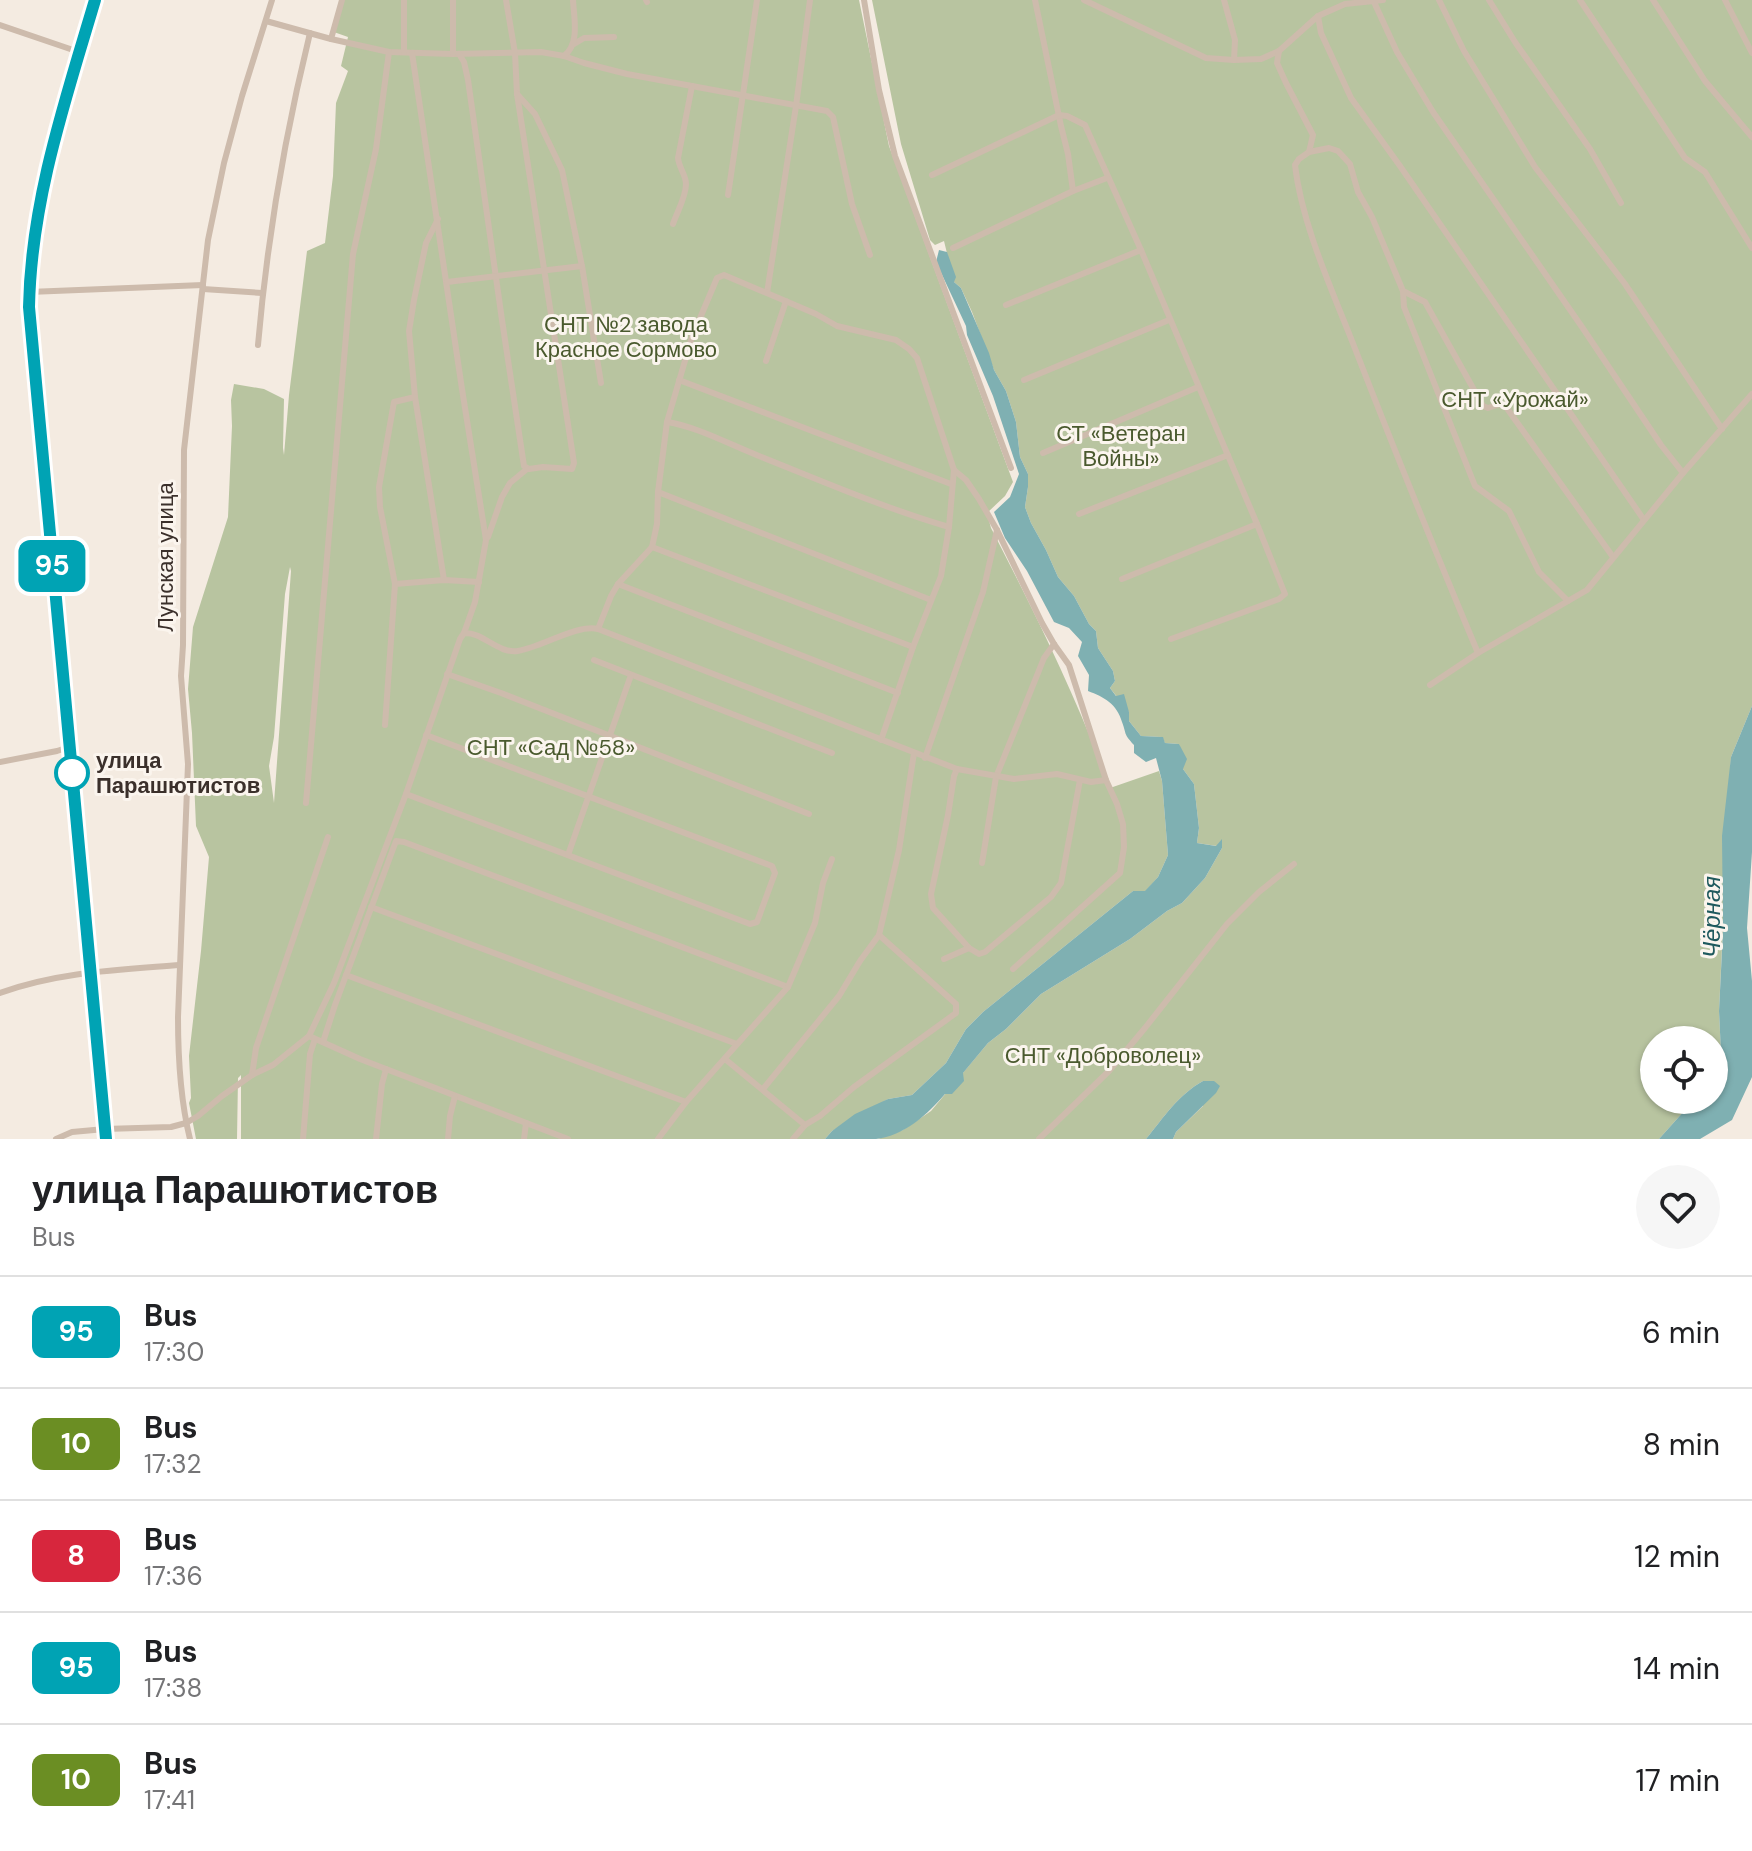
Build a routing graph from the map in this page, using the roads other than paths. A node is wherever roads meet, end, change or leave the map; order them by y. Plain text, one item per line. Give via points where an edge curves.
1 (95, 0) edge
2 (272, 0) edge
3 (342, 0) edge
4 (404, 0) edge
5 (453, 0) edge
6 (506, 0) edge
7 (573, 0) edge
8 (757, 0) edge
9 (810, 0) edge
10 (864, 0) edge
11 (1035, 0) edge
12 (1084, 0) edge
13 (1224, 0) edge
14 (1383, 0) edge
15 (1439, 0) edge
16 (1489, 0) edge
17 (1580, 0) edge
18 (1653, 0) edge
19 (1725, 0) edge
20 (1350, 2) edge
21 (1374, 2) edge
22 (1318, 16) junction
23 (266, 21) junction
24 (0, 25) edge
25 (310, 33) junction
26 (614, 37) dead end
27 (331, 39) junction
28 (574, 44) junction
29 (1279, 51) junction
30 (79, 52) junction
31 (389, 52) junction
32 (408, 53) junction
33 (515, 53) junction
34 (1752, 53) edge
35 (456, 54) junction
36 (564, 56) junction
37 (1234, 60) junction
38 (692, 86) junction
39 (517, 94) junction
40 (743, 96) junction
41 (796, 106) junction
42 (1059, 115) junction
43 (1752, 137) edge
44 (1309, 152) junction
45 (932, 175) dead end
46 (1107, 178) junction
47 (1073, 191) junction
48 (728, 195) dead end
49 (1621, 203) dead end
50 (438, 219) junction
51 (673, 224) dead end
52 (953, 248) dead end
53 (1752, 248) edge
54 (1141, 250) junction
55 (870, 255) dead end
56 (582, 266) junction
57 (546, 270) junction
58 (495, 275) junction
59 (447, 282) junction
60 (203, 287) junction
61 (1403, 291) junction
62 (29, 292) junction
63 (262, 293) junction
64 (767, 293) junction
65 (786, 301) junction
66 (1006, 305) dead end
67 (1169, 320) junction
68 (258, 345) dead end
69 (766, 361) dead end
70 (679, 380) junction
71 (1024, 380) dead end
72 (601, 383) dead end
73 (1198, 387) junction
74 (1752, 394) edge
75 (415, 397) junction
76 (667, 422) junction
77 (1722, 429) junction
78 (1043, 453) dead end
79 (1228, 455) junction
80 (1011, 468) dead end
81 (527, 469) junction
82 (954, 470) junction
83 (1683, 473) junction
84 (951, 484) junction
85 (658, 492) junction
86 (1079, 514) dead end
87 (1644, 520) junction
88 (1257, 524) junction
89 (949, 527) junction
90 (997, 530) junction
91 (486, 540) junction
92 (652, 547) junction
93 (1613, 557) junction
94 (1122, 579) dead end
95 (444, 580) junction
96 (479, 582) junction
97 (395, 584) junction
98 (618, 584) junction
99 (931, 600) junction
100 (1568, 601) junction
101 (598, 629) junction
102 (464, 633) junction
103 (1171, 639) dead end
104 (1054, 644) junction
105 (913, 647) junction
106 (1478, 653) junction
107 (594, 660) dead end
108 (447, 674) junction
109 (631, 675) junction
110 (1430, 685) dead end
111 (898, 693) junction
112 (385, 725) dead end
113 (426, 735) junction
114 (610, 735) junction
115 (881, 740) junction
116 (69, 747) junction
117 (832, 753) dead end
118 (914, 753) junction
119 (925, 758) junction
120 (0, 762) edge
121 (957, 769) junction
122 (996, 777) junction
123 (1080, 780) junction
124 (1106, 780) junction
125 (406, 794) junction
126 (589, 797) junction
127 (306, 803) dead end
128 (809, 814) dead end
129 (328, 837) dead end
130 (568, 855) junction
131 (832, 859) dead end
132 (982, 863) dead end
133 (1294, 864) dead end
134 (371, 907) junction
135 (879, 935) junction
136 (969, 948) junction
137 (944, 959) dead end
138 (180, 965) junction
139 (1013, 969) dead end
140 (90, 972) junction
141 (346, 975) junction
142 (788, 987) junction
143 (0, 993) edge
144 (315, 1039) junction
145 (737, 1044) junction
146 (725, 1059) junction
147 (386, 1069) junction
148 (252, 1075) junction
149 (763, 1089) junction
150 (455, 1096) junction
151 (686, 1102) junction
152 (186, 1123) junction
153 (526, 1123) junction
154 (805, 1125) junction
155 (105, 1134) edge
156 (56, 1139) edge
157 (190, 1139) edge
158 (303, 1139) edge
159 (376, 1139) edge
160 (448, 1139) edge
161 (524, 1139) edge
162 (568, 1139) edge
163 (658, 1139) edge
164 (793, 1139) edge
165 (1039, 1139) edge

1 - 30 main road
2 - 23 street, Лунская улица
3 - 27 street
4 - 32 street
5 - 35 street
6 - 33 street
7 - 28 street
8 - 40 street
9 - 41 street
10 - 80 street via 895,156
11 - 42 street
12 - 37 street via 1206,58
13 - 37 street via 1235,40
14 - 21 street
15 - 77 street via 1535,167 1625,284
16 - 49 street
17 - 53 street via 1685,158 1705,172
18 - 43 street via 1705,81
19 - 34 street
20 - 21 street
20 - 22 street
21 - 83 street via 1433,112
22 - 29 street
22 - 87 street via 1351,98
23 - 25 street
23 - 60 street, Лунская улица via 224,163
24 - 30 street
25 - 27 street
25 - 63 street
26 - 28 street via 584,38
27 - 31 street
28 - 36 street
29 - 37 street via 1261,59
29 - 44 street via 1277,63 1313,135
30 - 62 main road via 46,172
31 - 32 street
31 - 127 street via 376,149 353,254
32 - 35 street
32 - 50 street
33 - 35 street
33 - 36 street
33 - 39 street
35 - 58 street via 468,80
36 - 38 street
38 - 40 street
38 - 51 street via 678,158 686,190
39 - 56 street via 535,114 562,170
39 - 57 street
40 - 41 street
40 - 48 street
41 - 55 street via 827,111 833,117 852,204
41 - 64 street
42 - 45 street
42 - 46 street via 1085,125
42 - 47 street
44 - 61 street via 1329,148 1350,164
44 - 106 street via 1295,165 1296,174 1324,270
46 - 47 street
46 - 54 street
47 - 52 street
50 - 59 street
50 - 75 street via 426,243 409,331
54 - 66 street
54 - 67 street
56 - 57 street
56 - 72 street
57 - 58 street
57 - 81 street via 574,467
58 - 59 street
58 - 81 street
59 - 91 street
60 - 62 street
60 - 63 street
60 - 138 street, Лунская улица via 184,450 181,676 188,764
61 - 93 street via 1425,302 1483,406 1506,407
61 - 100 street via 1404,307 1475,486 1509,511 1539,572
62 - 116 main road
63 - 68 street
64 - 65 street
64 - 70 street via 724,275 717,278
65 - 69 street
65 - 82 street via 837,326 896,340 909,349 924,376
67 - 71 street
67 - 73 street
70 - 76 street
70 - 84 street
73 - 78 street
73 - 79 street
74 - 77 street
75 - 95 street
75 - 97 street via 394,402 379,487
76 - 85 street
76 - 89 street
77 - 83 street
79 - 86 street
79 - 88 street
81 - 91 street via 510,483
82 - 84 street
82 - 90 street
83 - 87 street
84 - 89 street
85 - 92 street
85 - 99 street
87 - 93 street
88 - 94 street
88 - 103 street via 1285,594
89 - 99 street
90 - 104 street
90 - 119 street via 983,592
91 - 96 street
92 - 98 street
92 - 105 street
93 - 100 street via 1587,590
95 - 96 street
95 - 97 street
96 - 102 street
97 - 112 street
98 - 101 street
98 - 111 street
99 - 105 street
100 - 106 street
101 - 102 street via 588,627 518,651
101 - 115 street
102 - 108 street
104 - 122 street
104 - 124 street via 1069,665
105 - 111 street
106 - 110 street
107 - 109 street
108 - 113 street
108 - 114 street
109 - 114 street
109 - 117 street
111 - 115 street
113 - 125 street
113 - 126 street
114 - 126 street
114 - 128 street
115 - 118 street
116 - 120 street
116 - 140 main road
118 - 119 street
118 - 135 street
119 - 121 street
121 - 122 street
121 - 136 street via 931,894 933,908
122 - 123 street via 1057,774
122 - 132 street
123 - 124 street
123 - 136 street via 1061,883 985,952
124 - 139 street via 1123,824 1120,873
125 - 130 street
125 - 144 street
126 - 130 street
126 - 130 street via 772,866 775,873 757,922 750,924
129 - 148 street via 256,1048
131 - 142 street via 815,923
133 - 165 street via 1227,924 1109,1071
134 - 141 street
134 - 142 street via 394,844 404,842
134 - 145 street
135 - 149 street via 839,996
135 - 154 street via 956,1004 956,1013
136 - 137 street
138 - 140 street
138 - 152 street, Лунская улица via 178,1058
140 - 143 street
140 - 155 main road
141 - 144 street
141 - 151 street
142 - 145 street
144 - 147 street
144 - 148 street
144 - 158 street
145 - 146 street
146 - 149 street
146 - 151 street
147 - 150 street
147 - 159 street
148 - 152 street
149 - 154 street
150 - 153 street
150 - 160 street
151 - 163 street
152 - 155 street
152 - 157 street, Лунская улица
153 - 161 street
153 - 162 street
154 - 164 street
155 - 156 street via 72,1132

